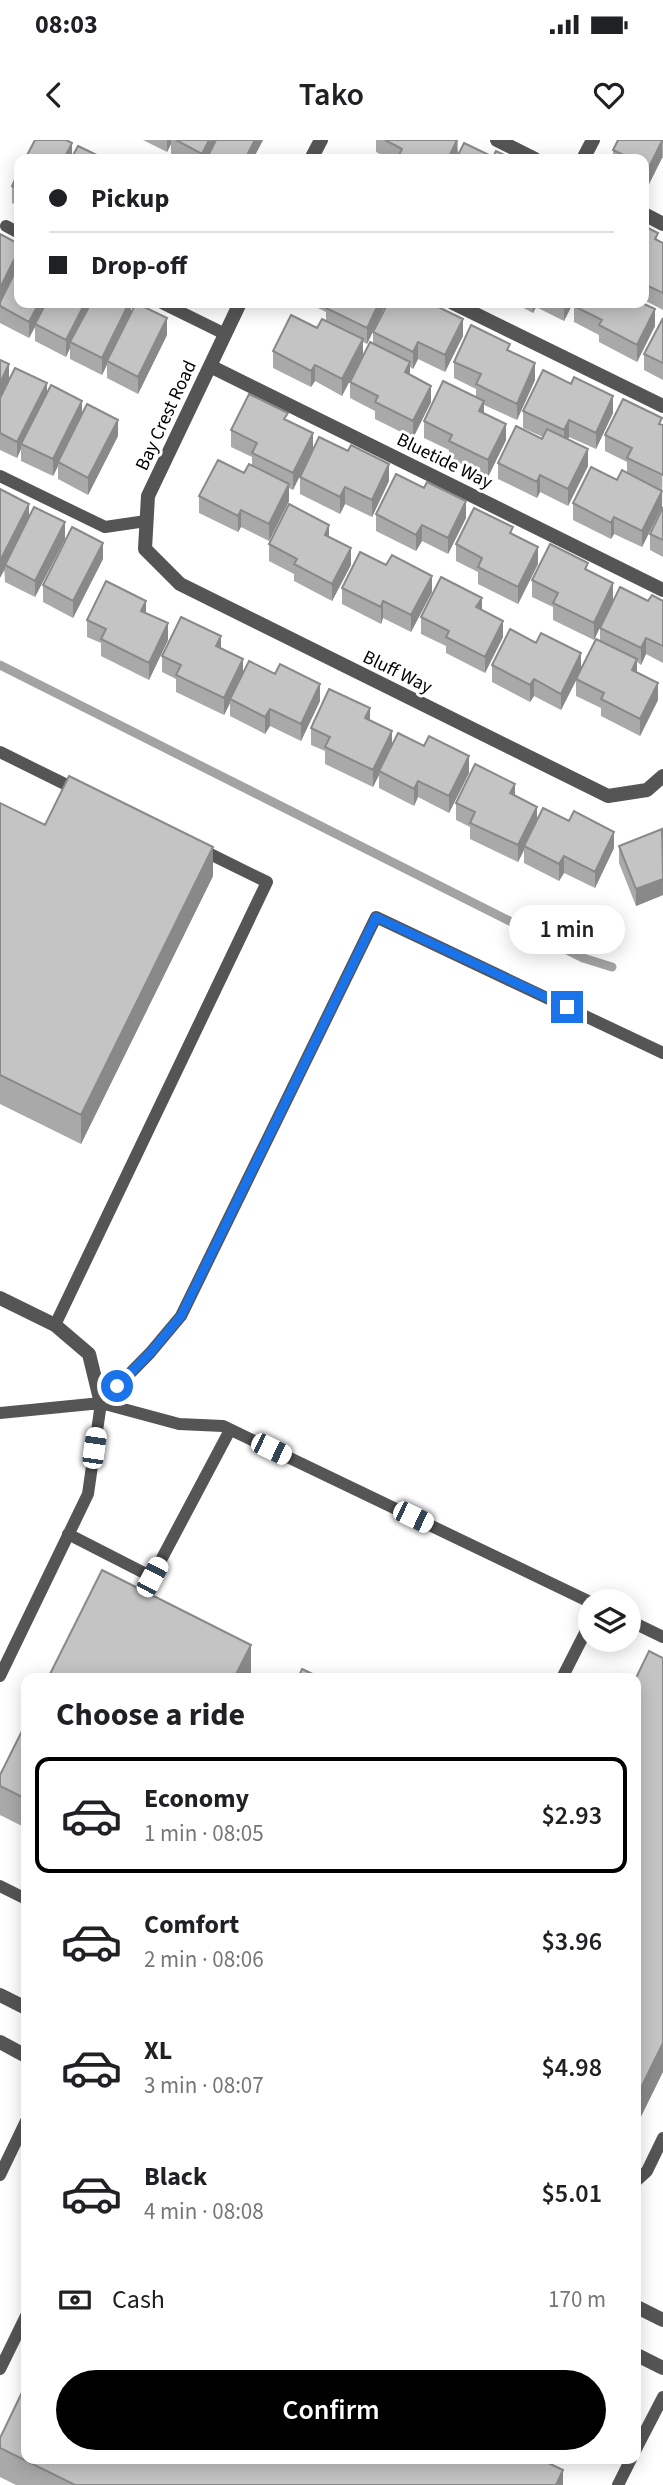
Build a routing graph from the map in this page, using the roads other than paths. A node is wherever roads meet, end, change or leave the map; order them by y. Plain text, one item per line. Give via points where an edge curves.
1 (497, 140) edge
2 (525, 154) edge
3 (6, 226) dead end
4 (14, 230) edge
5 (172, 308) edge
6 (238, 308) edge
7 (463, 308) edge
8 (225, 334) junction
9 (210, 366) junction
10 (663, 406) edge
11 (0, 476) edge
12 (146, 521) junction
13 (145, 549) joint
14 (663, 590) edge
15 (0, 752) edge
16 (663, 776) edge
17 (97, 799) edge
18 (182, 841) edge
19 (663, 1053) edge
20 (0, 1298) edge
21 (55, 1325) junction
22 (101, 1403) junction
23 (0, 1413) edge
24 (230, 1430) junction
25 (68, 1534) junction
26 (578, 1596) edge
27 (641, 1626) edge
28 (663, 1637) edge
29 (578, 1647) edge
30 (565, 1673) edge
31 (0, 1676) edge
32 (0, 1886) edge
33 (21, 1896) edge
34 (0, 1995) edge
35 (21, 2006) edge
36 (0, 2042) edge
37 (21, 2053) edge
38 (21, 2131) edge
39 (663, 2138) edge
40 (1, 2169) edge
41 (641, 2176) edge
42 (641, 2309) edge
43 (663, 2320) edge
44 (21, 2326) edge
45 (641, 2357) edge
46 (663, 2368) edge
47 (0, 2369) edge
48 (663, 2397) edge
49 (641, 2436) edge
50 (627, 2464) edge
51 (618, 2485) edge

1 - 2 street
3 - 4 lane
5 - 8 lane
6 - 8 street, Bay Crest Road
7 - 10 street
8 - 9 street, Bay Crest Road
9 - 12 street, Bay Crest Road via 148,496
9 - 14 street, Bluetide Way
11 - 12 lane via 104,527
12 - 13 street, Bay Crest Road
13 - 16 street, Bluff Way via 180,584 608,796 647,790
15 - 17 lane
18 - 21 lane via 267,882
19 - 22 lane via 376,917 181,1316
20 - 21 street
21 - 22 street via 89,1354
22 - 23 lane
22 - 24 lane via 179,1424
22 - 25 lane via 88,1494
24 - 25 lane via 152,1577
24 - 26 lane
25 - 31 lane
27 - 28 lane
29 - 30 lane
32 - 33 lane
34 - 35 street
36 - 37 street
38 - 40 lane
39 - 41 lane
42 - 43 street
44 - 47 lane
45 - 46 street
48 - 49 lane
50 - 51 lane

